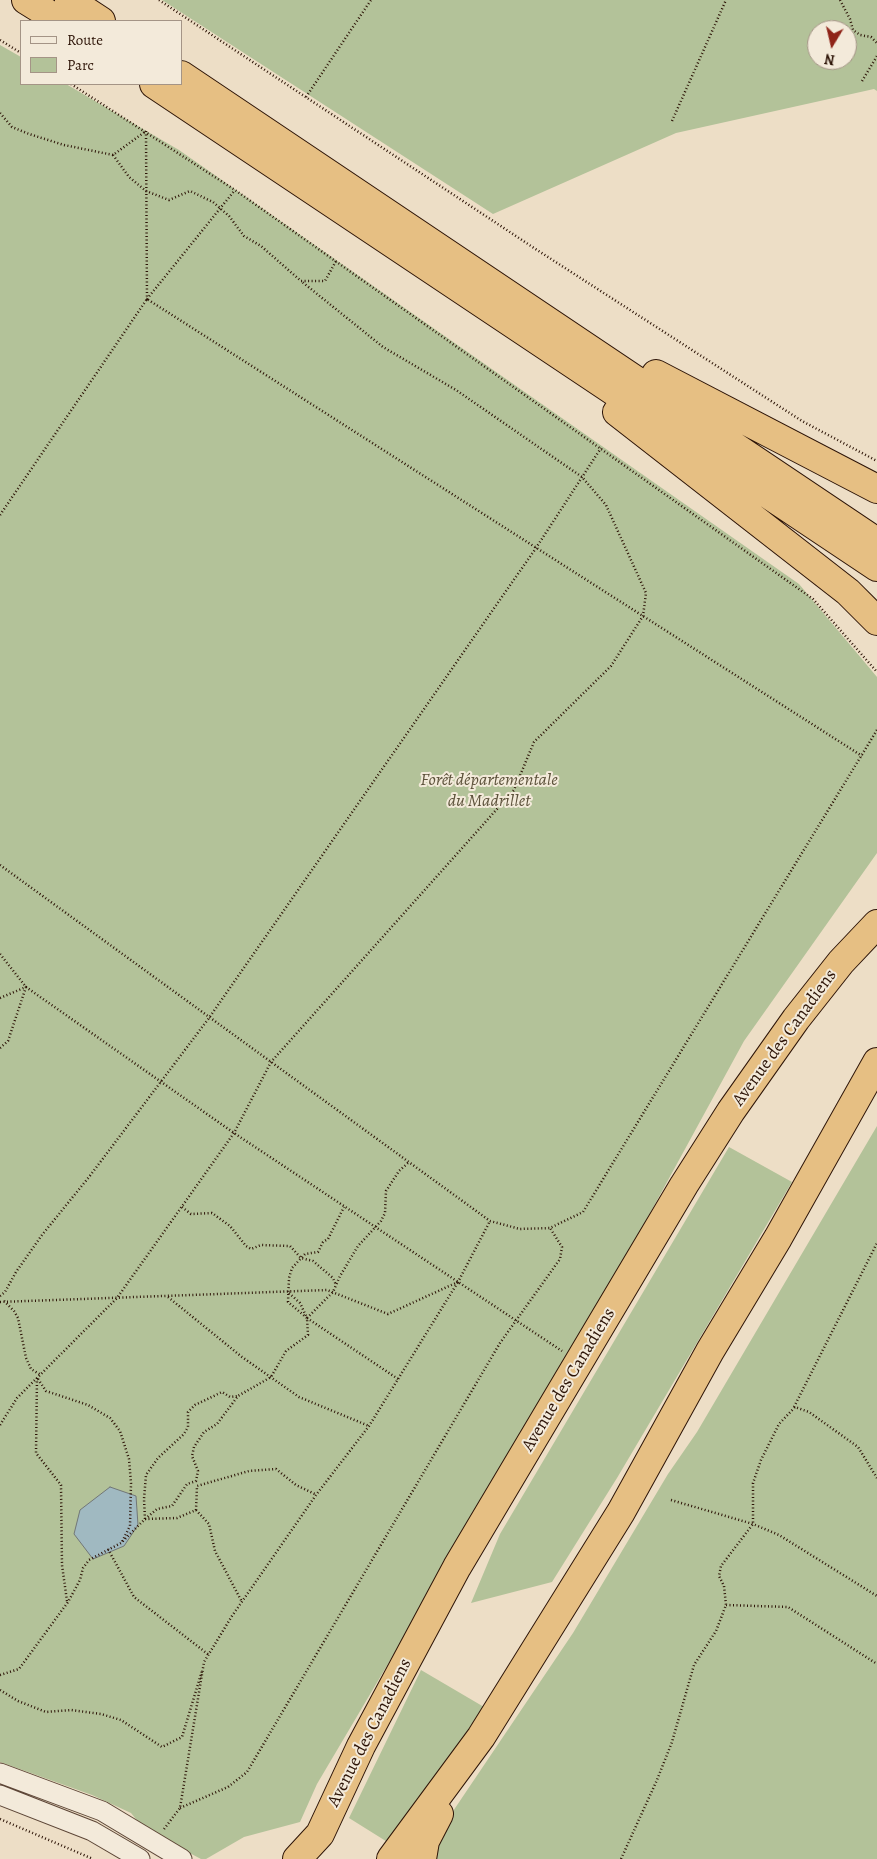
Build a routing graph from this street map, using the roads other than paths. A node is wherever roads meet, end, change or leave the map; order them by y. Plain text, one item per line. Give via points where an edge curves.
1 (26, 0) edge
2 (69, 0) edge
3 (58, 20) edge
4 (99, 20) edge
5 (182, 77) edge
6 (155, 85) edge
7 (554, 326) junction
8 (564, 358) junction
9 (877, 488) edge
10 (877, 542) edge
11 (877, 567) edge
12 (877, 622) edge
13 (877, 924) edge
14 (877, 1062) edge
15 (482, 1737) junction
16 (0, 1772) edge
17 (0, 1795) edge
18 (140, 1859) edge
19 (182, 1859) edge
20 (297, 1859) edge
21 (392, 1859) edge
22 (422, 1859) edge

1 - 3 highway
2 - 4 highway
5 - 7 highway
6 - 8 highway
7 - 9 highway via 587,332 673,384
7 - 10 highway
8 - 11 highway
8 - 12 highway via 588,391 848,592
13 - 20 highway, Avenue des Canadiens via 841,962 796,1019 684,1185 457,1567 361,1746 320,1834
14 - 15 highway via 621,1512
15 - 21 highway
15 - 22 highway via 425,1841
16 - 19 street via 102,1811
17 - 18 street via 92,1831

